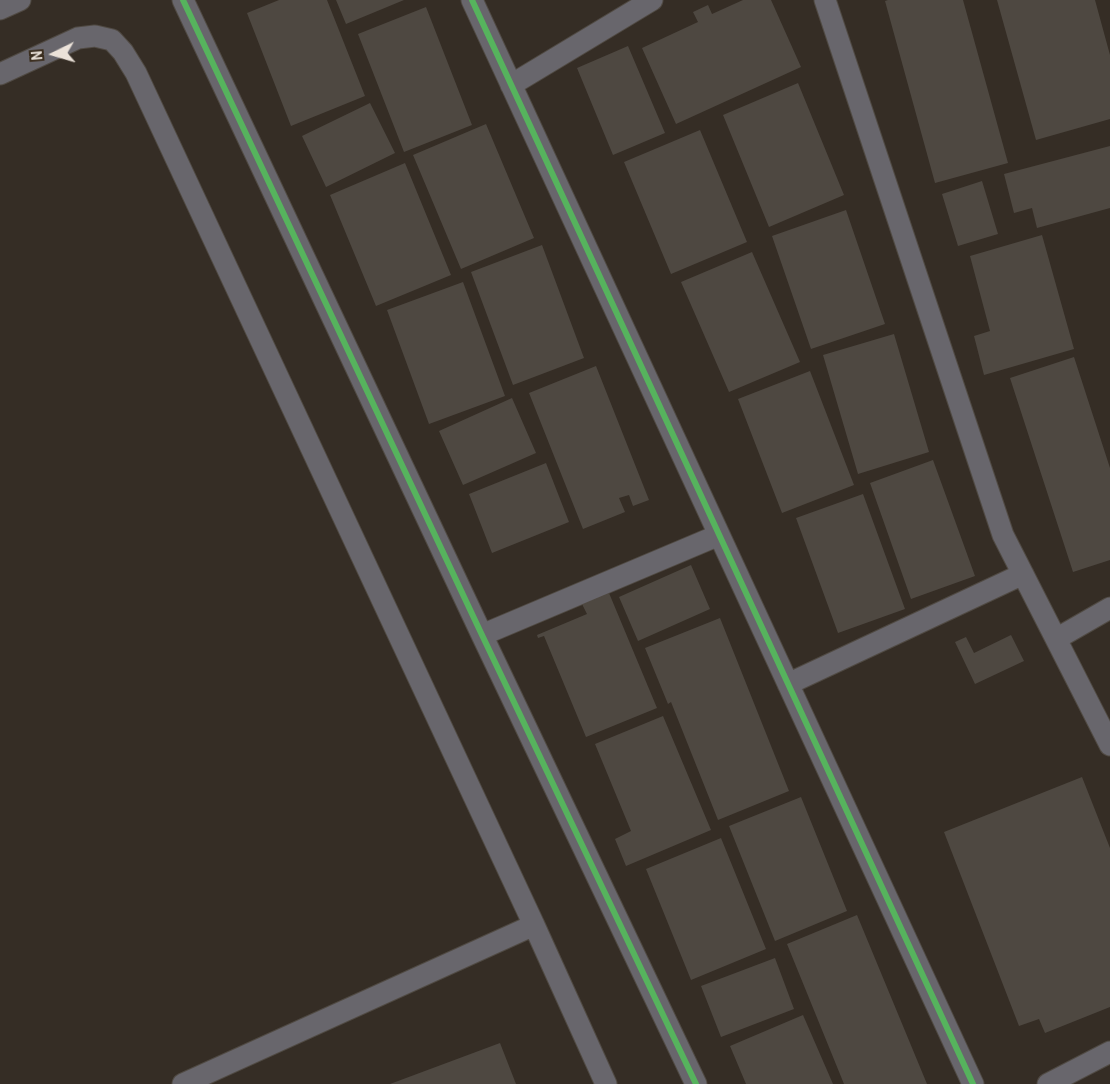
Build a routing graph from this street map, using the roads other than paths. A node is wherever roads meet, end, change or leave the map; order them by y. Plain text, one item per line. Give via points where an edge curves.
1 (20, 0) edge
2 (183, 0) edge
3 (472, 0) edge
4 (652, 0) edge
5 (825, 0) edge
6 (0, 9) edge
7 (0, 75) edge
8 (511, 85) junction
9 (719, 535) junction
10 (1023, 574) junction
11 (1110, 608) edge
12 (482, 635) junction
13 (1056, 639) junction
14 (788, 684) junction
15 (1110, 745) edge
16 (534, 925) junction
17 (1110, 1052) edge
18 (183, 1084) edge
19 (606, 1084) edge
20 (696, 1084) edge
21 (973, 1084) edge
22 (1048, 1084) edge

1 - 6 street
2 - 12 street
3 - 8 street
4 - 8 street
5 - 10 street via 1003,535
7 - 16 street via 78,38 112,40 123,52 142,84
8 - 9 street
9 - 12 street
9 - 14 street
10 - 13 street
10 - 14 street
11 - 13 street
12 - 20 street
13 - 15 street
14 - 21 street
16 - 18 street
16 - 19 street
17 - 22 street

